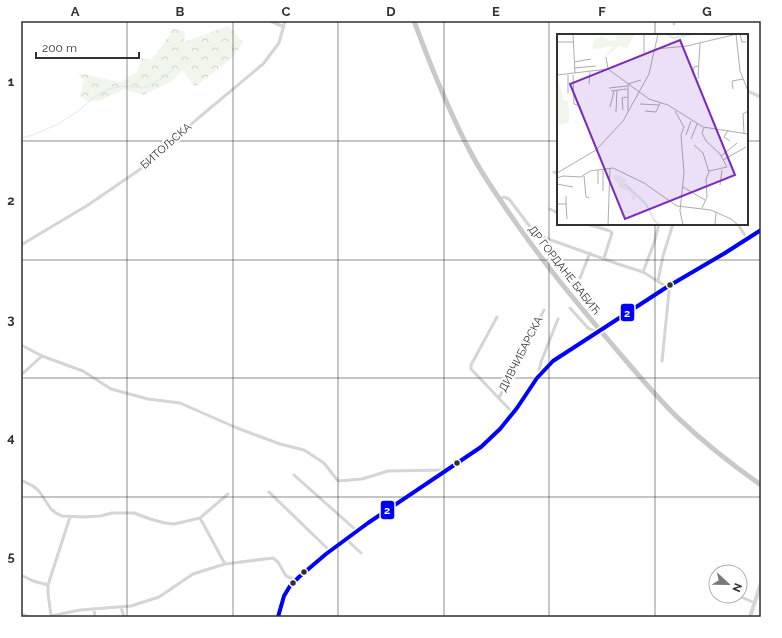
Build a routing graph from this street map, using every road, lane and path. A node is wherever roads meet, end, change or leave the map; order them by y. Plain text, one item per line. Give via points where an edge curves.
1 (270, 21) edge
2 (286, 21) edge
3 (414, 21) edge
4 (284, 28) junction
5 (748, 91) edge
6 (761, 97) edge
7 (500, 200) junction
8 (550, 209) dead end
9 (557, 212) edge
10 (590, 225) edge
11 (659, 225) edge
12 (673, 225) edge
13 (739, 225) edge
14 (761, 230) edge
15 (747, 239) junction
16 (21, 245) edge
17 (590, 254) junction
18 (604, 258) junction
19 (643, 272) junction
20 (580, 278) dead end
21 (658, 282) junction
22 (667, 287) junction
23 (570, 308) dead end
24 (544, 310) dead end
25 (497, 318) dead end
26 (558, 319) dead end
27 (596, 332) junction
28 (21, 345) edge
29 (42, 356) junction
30 (662, 361) dead end
31 (21, 375) edge
32 (538, 377) junction
33 (499, 398) junction
34 (513, 413) junction
35 (447, 470) junction
36 (294, 475) dead end
37 (21, 480) edge
38 (761, 485) edge
39 (269, 492) dead end
40 (228, 494) dead end
41 (70, 517) junction
42 (200, 518) junction
43 (357, 531) junction
44 (346, 539) junction
45 (330, 551) junction
46 (361, 553) dead end
47 (225, 564) junction
48 (21, 575) edge
49 (296, 580) junction
50 (761, 583) edge
51 (48, 586) junction
52 (748, 600) edge
53 (755, 603) junction
54 (122, 607) junction
55 (94, 609) junction
56 (21, 614) edge
57 (51, 616) edge
58 (30, 617) edge
59 (46, 617) edge
60 (95, 617) edge
61 (124, 617) edge
62 (278, 617) edge
63 (750, 617) edge

1 - 4 street
2 - 4 street, БИТОЉСКА
3 - 7 main road, ДР ГОРДАНЕ БАБИЋ via 450,109
4 - 16 street, БИТОЉСКА via 280,43 263,64 142,168 88,205
5 - 6 street
7 - 17 street via 504,197 509,199 537,235
7 - 38 main road, ДР ГОРДАНЕ БАБИЋ, bridge via 554,276 640,378 676,416 721,456
8 - 9 street
10 - 18 street via 612,233
11 - 19 street
12 - 21 street
13 - 15 street
14 - 15 main road
15 - 22 main road
17 - 18 street
17 - 20 street
18 - 19 street
19 - 21 street
21 - 22 street
22 - 27 main road
22 - 30 street via 669,292
23 - 27 street via 588,328
24 - 33 street, ДИВЧИБАРСКА
25 - 33 street via 471,369
26 - 32 street via 541,362
27 - 32 main road via 553,361
28 - 29 street
29 - 31 street
29 - 35 street via 83,371 110,389 148,399 180,403 280,444 304,450 324,463 338,481 362,479 388,471
32 - 34 main road
33 - 34 street
34 - 35 main road via 481,447
35 - 43 main road
36 - 43 street
37 - 41 street via 39,491 56,513
39 - 45 street
40 - 42 street
41 - 42 street via 122,512 174,524
41 - 51 street
42 - 47 street
43 - 44 main road
44 - 45 main road
44 - 46 street
45 - 49 main road
47 - 49 street via 273,558 286,576
47 - 54 street via 193,574 159,596
48 - 51 street
49 - 62 main road via 284,596
50 - 53 street
51 - 57 street
52 - 53 street
53 - 63 street
54 - 55 street
54 - 61 street
55 - 57 street
55 - 60 street
56 - 58 street
57 - 59 street

